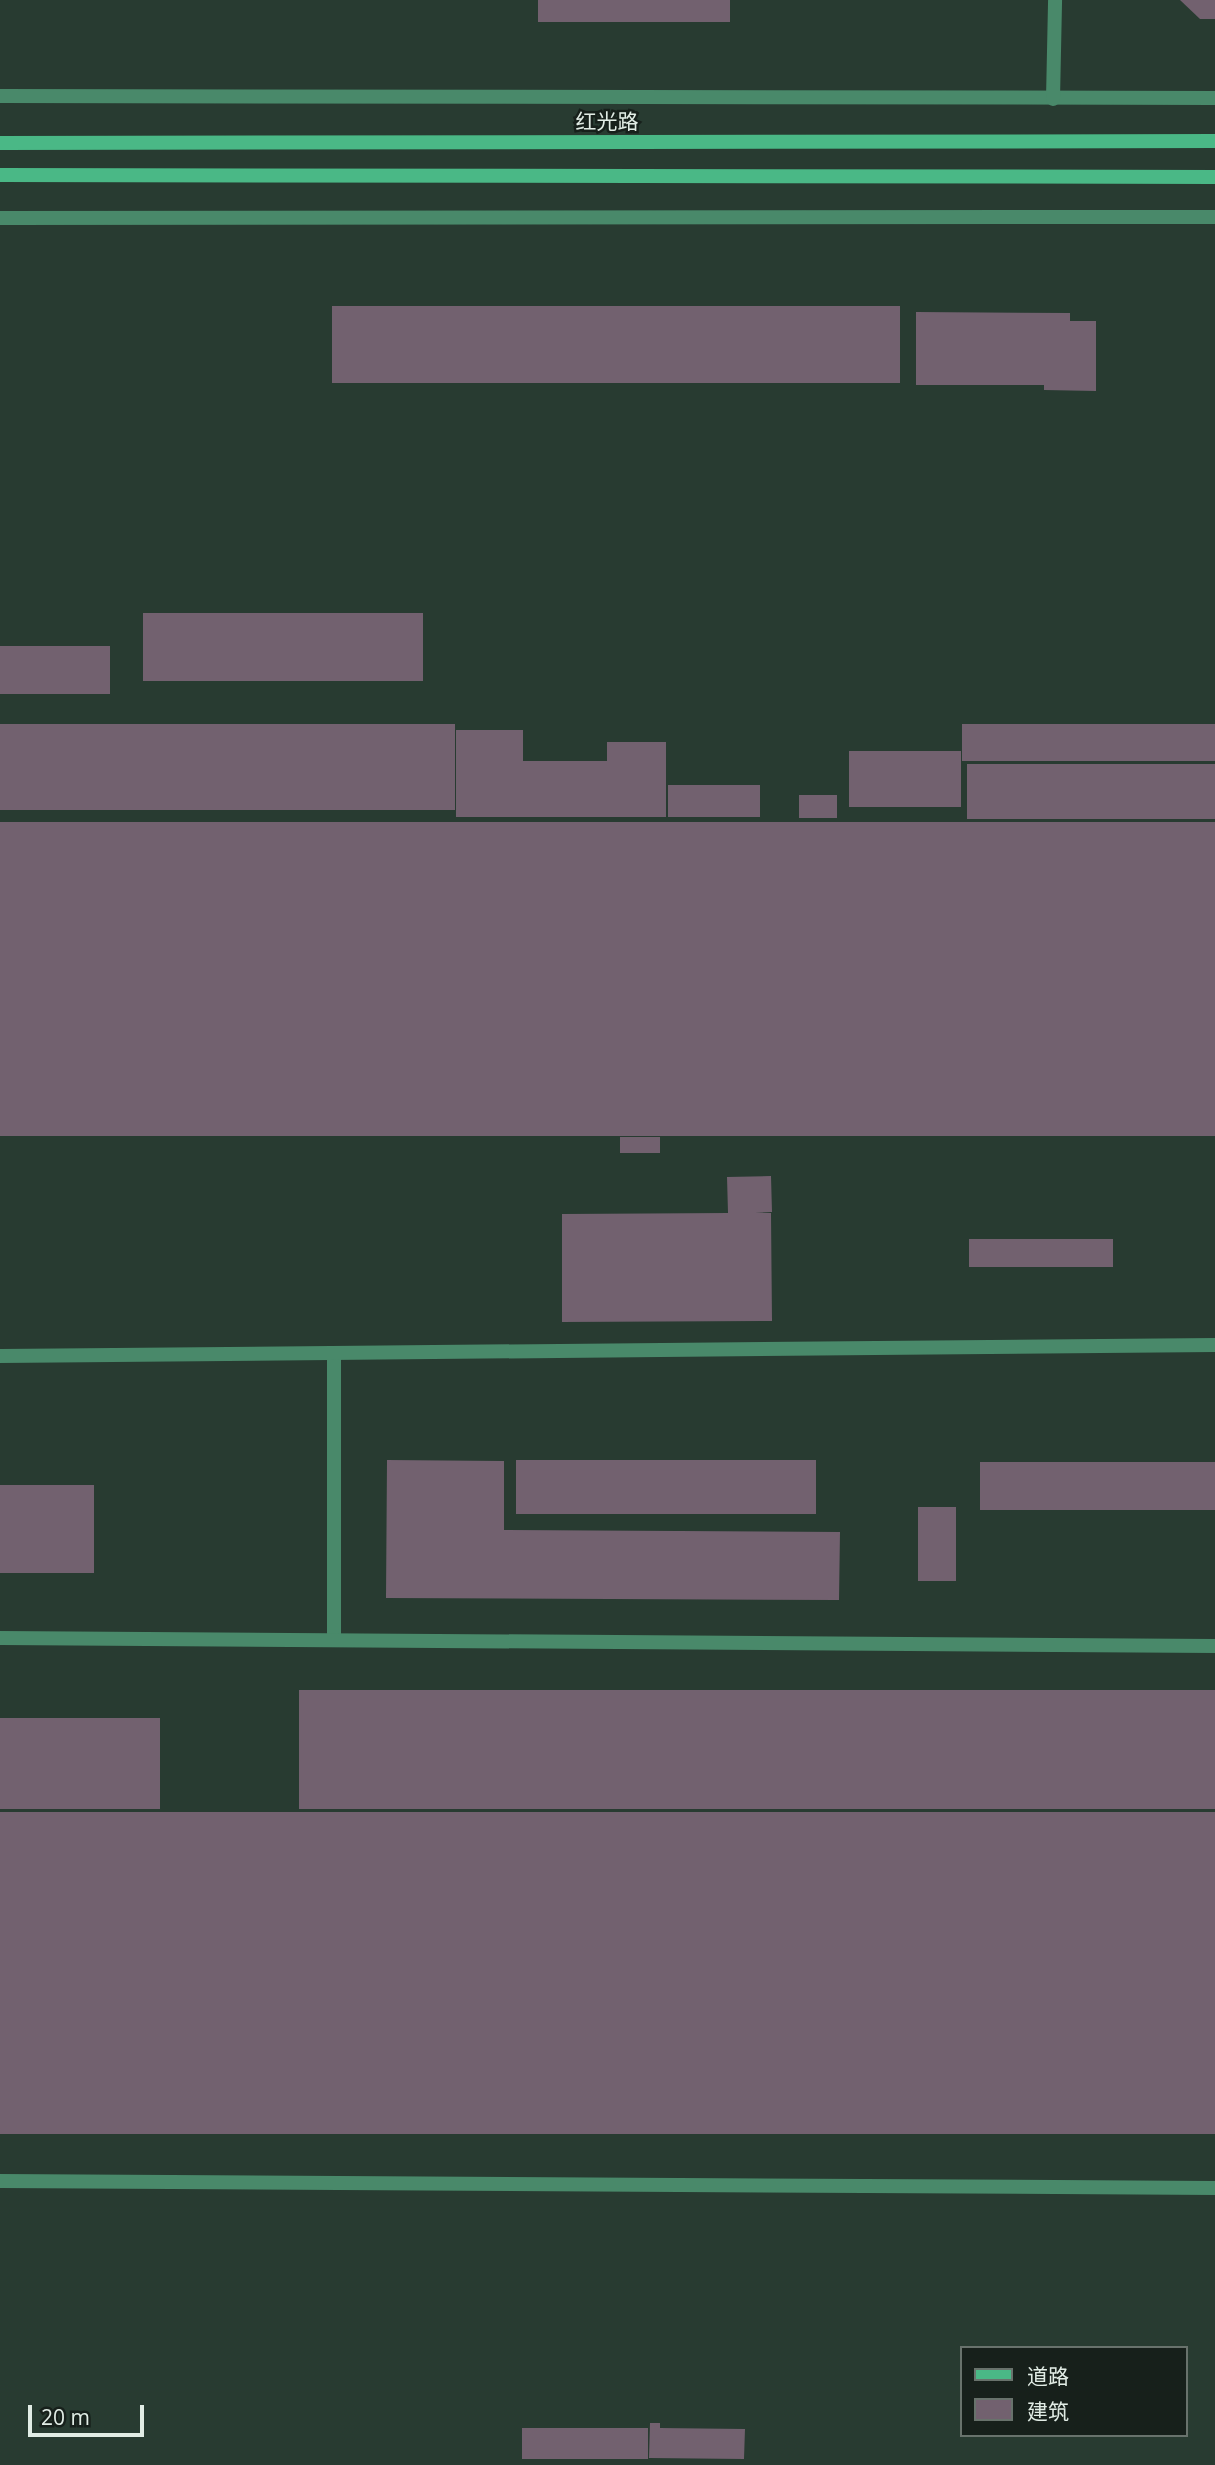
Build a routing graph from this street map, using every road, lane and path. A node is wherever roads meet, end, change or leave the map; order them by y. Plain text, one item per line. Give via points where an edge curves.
1 (1055, 0) edge
2 (0, 96) edge
3 (1215, 98) edge
4 (1053, 99) junction
5 (1215, 141) edge
6 (0, 143) edge
7 (0, 175) edge
8 (1215, 177) edge
9 (1215, 217) edge
10 (0, 218) edge
11 (1215, 1345) edge
12 (334, 1353) junction
13 (0, 1356) edge
14 (0, 1638) edge
15 (334, 1640) junction
16 (1215, 1646) edge
17 (0, 2182) edge
18 (1215, 2188) edge

1 - 4 street
2 - 4 street
3 - 4 street
5 - 6 main road, 红光路
7 - 8 main road
9 - 10 street
11 - 12 street
12 - 13 street
12 - 15 street
14 - 15 street
15 - 16 street
17 - 18 street

